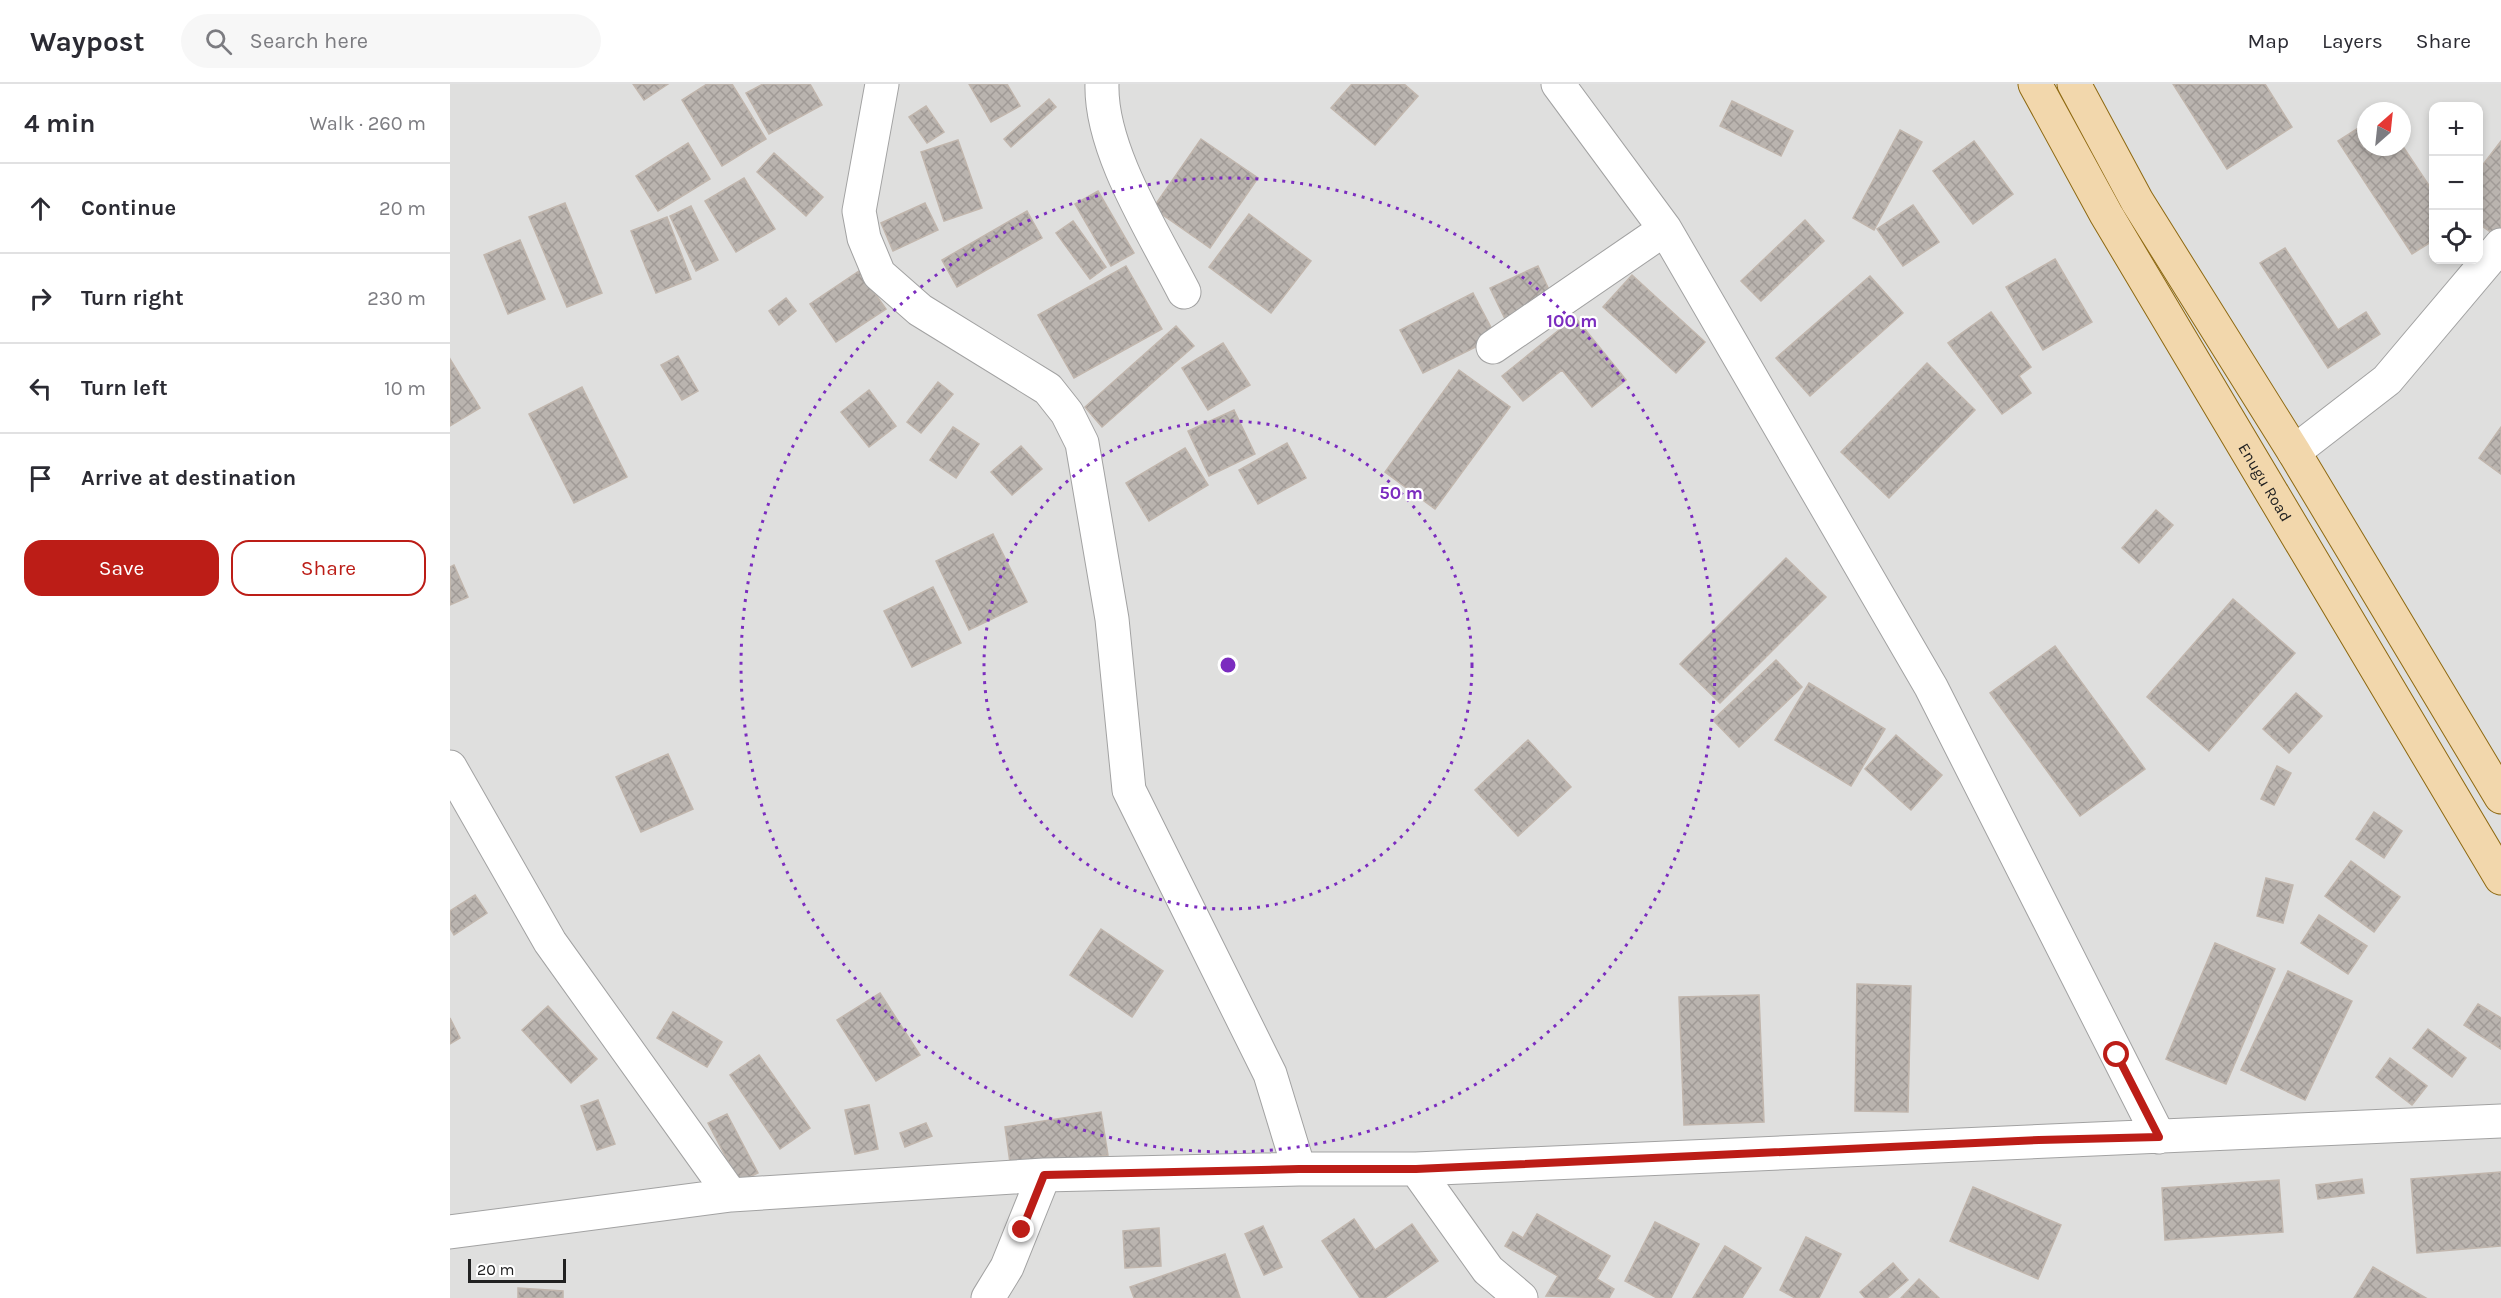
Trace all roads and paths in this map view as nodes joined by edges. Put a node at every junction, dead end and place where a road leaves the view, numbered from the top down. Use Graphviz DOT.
graph roads {
  1 [pos="882,84"];
  2 [pos="1102,84"];
  3 [pos="1558,84"];
  4 [pos="2035,84"];
  5 [pos="2074,84"];
  6 [pos="1665,229"];
  7 [pos="2501,245"];
  8 [pos="1184,292"];
  9 [pos="1493,347"];
  10 [pos="2294,452"];
  11 [pos="450,767"];
  12 [pos="2501,797"];
  13 [pos="2501,878"];
  14 [pos="2501,1121"];
  15 [pos="2159,1137"];
  16 [pos="1299,1169"];
  17 [pos="1416,1169"];
  18 [pos="1044,1175"];
  19 [pos="730,1195"];
  20 [pos="450,1232"];
  21 [pos="988,1298"];
  22 [pos="1521,1298"];
  1 -- 16 [label="street"];
  2 -- 8 [label="street"];
  3 -- 6 [label="street"];
  4 -- 13 [label="main road, Enugu Road"];
  5 -- 10 [label="main road"];
  6 -- 9 [label="street"];
  6 -- 15 [label="street"];
  7 -- 10 [label="street"];
  10 -- 12 [label="main road"];
  11 -- 19 [label="street"];
  14 -- 15 [label="street"];
  15 -- 17 [label="street"];
  16 -- 17 [label="street"];
  16 -- 18 [label="street"];
  17 -- 22 [label="street"];
  18 -- 19 [label="street"];
  18 -- 21 [label="street"];
  19 -- 20 [label="street"];
}
